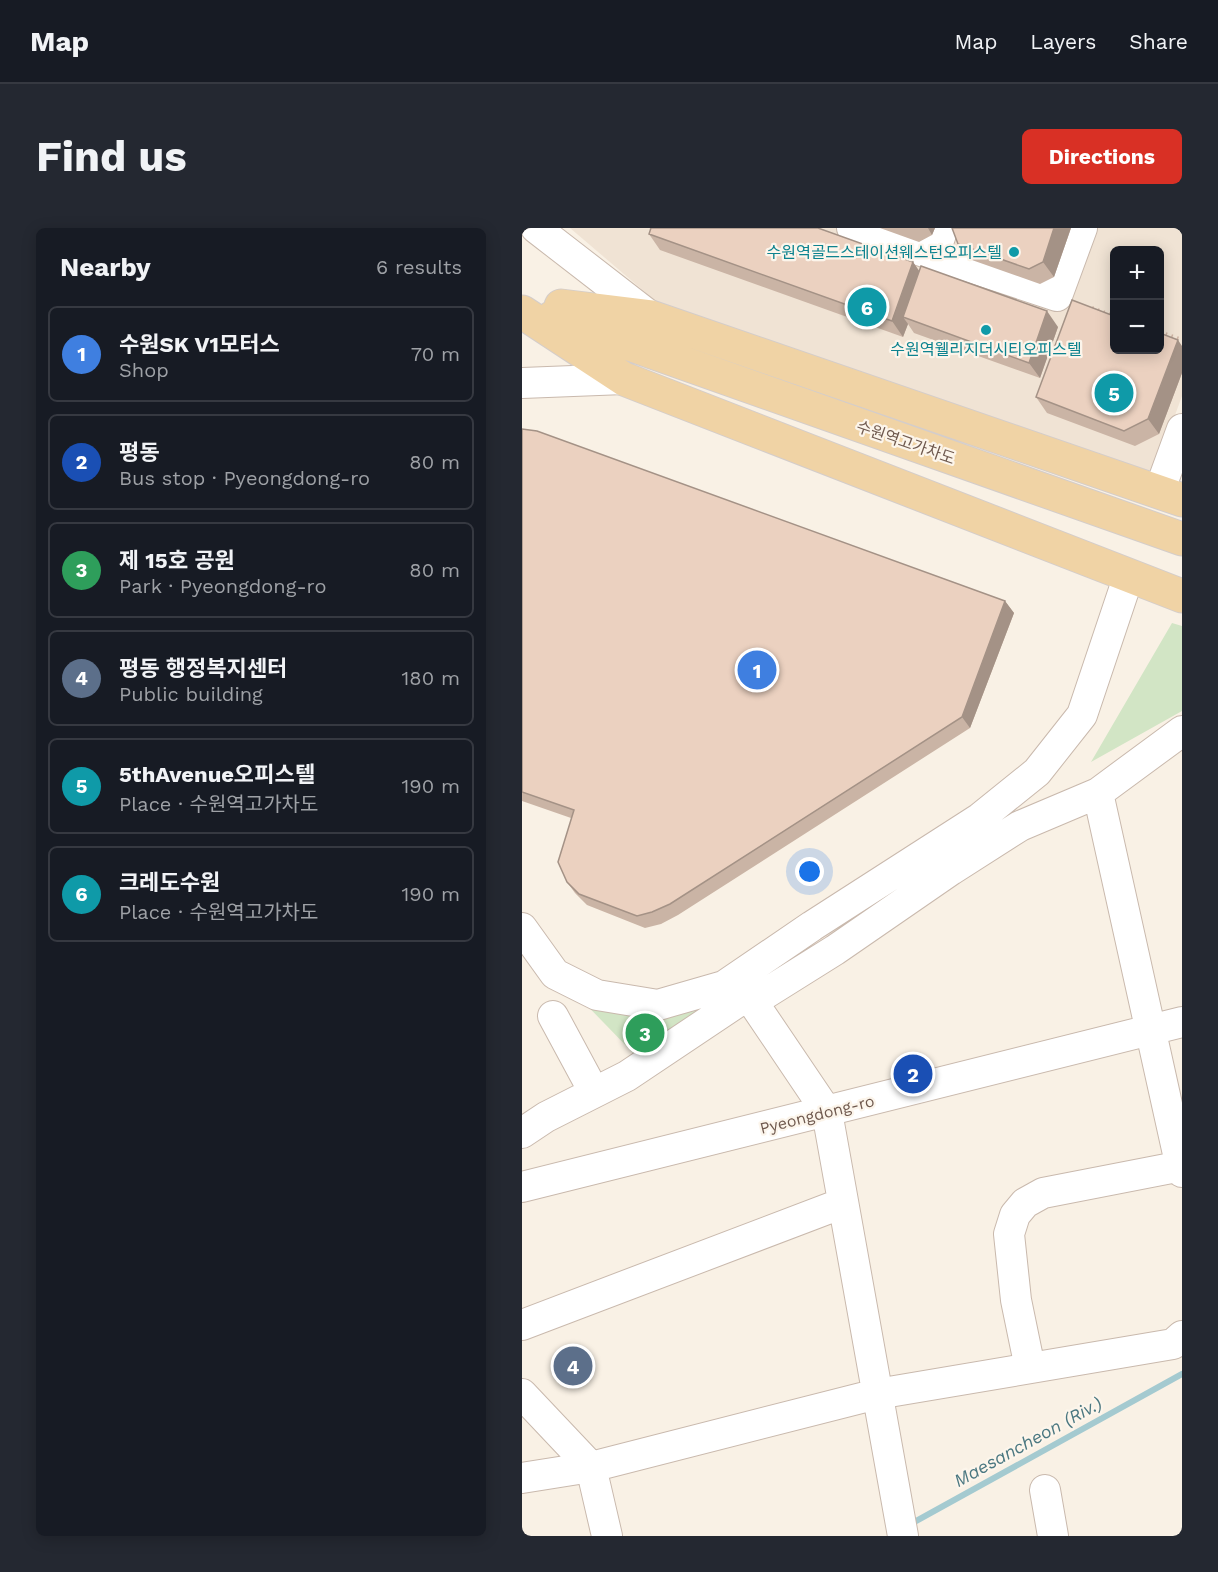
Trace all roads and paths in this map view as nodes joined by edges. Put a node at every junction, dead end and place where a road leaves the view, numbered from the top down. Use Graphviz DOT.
graph roads {
  1 [pos="536,228"];
  2 [pos="852,228"];
  3 [pos="1082,228"];
  4 [pos="939,242"];
  5 [pos="1057,296"];
  6 [pos="522,304"];
  7 [pos="522,312"];
  8 [pos="1110,315"];
  9 [pos="651,317"];
  10 [pos="1164,333"];
  11 [pos="1182,340"];
  12 [pos="624,379"];
  13 [pos="522,383"];
  14 [pos="1182,429"];
  15 [pos="1170,496"];
  16 [pos="1182,539"];
  17 [pos="1129,575"];
  18 [pos="1182,596"];
  19 [pos="1182,731"];
  20 [pos="1098,794"];
  21 [pos="522,928"];
  22 [pos="746,991"];
  23 [pos="553,1016"];
  24 [pos="1182,1022"];
  25 [pos="1151,1030"];
  26 [pos="594,1092"];
  27 [pos="827,1112"];
  28 [pos="522,1133"];
  29 [pos="1182,1168"];
  30 [pos="522,1187"];
  31 [pos="843,1203"];
  32 [pos="522,1325"];
  33 [pos="1182,1336"];
  34 [pos="1030,1368"];
  35 [pos="522,1394"];
  36 [pos="877,1394"];
  37 [pos="591,1467"];
  38 [pos="522,1478"];
  39 [pos="1046,1490"];
  40 [pos="901,1526"];
  41 [pos="607,1536"];
  42 [pos="1053,1536"];
  1 -- 9 [label="street"];
  2 -- 4 [label="street"];
  3 -- 5 [label="street"];
  4 -- 5 [label="street"];
  5 -- 8 [label="path"];
  6 -- 9 [label="main road"];
  6 -- 16 [label="main road, 수원역고가차도"];
  7 -- 12 [label="main road"];
  9 -- 15 [label="main road"];
  10 -- 11 [label="path"];
  12 -- 13 [label="street"];
  12 -- 17 [label="main road"];
  14 -- 15 [label="street"];
  17 -- 18 [label="main road"];
  17 -- 22 [label="street"];
  19 -- 20 [label="street"];
  20 -- 22 [label="street"];
  20 -- 25 [label="street"];
  21 -- 22 [label="street"];
  22 -- 26 [label="street"];
  22 -- 27 [label="street"];
  23 -- 26 [label="street"];
  24 -- 25 [label="street, Pyeongdong-ro"];
  25 -- 27 [label="street, Pyeongdong-ro"];
  25 -- 29 [label="street"];
  26 -- 28 [label="street"];
  27 -- 30 [label="street, Pyeongdong-ro"];
  27 -- 31 [label="street"];
  29 -- 34 [label="street"];
  31 -- 32 [label="street"];
  31 -- 36 [label="street"];
  33 -- 34 [label="street"];
  34 -- 36 [label="street"];
  35 -- 37 [label="street"];
  36 -- 37 [label="street"];
  36 -- 40 [label="street"];
  37 -- 38 [label="street"];
  37 -- 41 [label="street"];
  39 -- 42 [label="street"];
}
